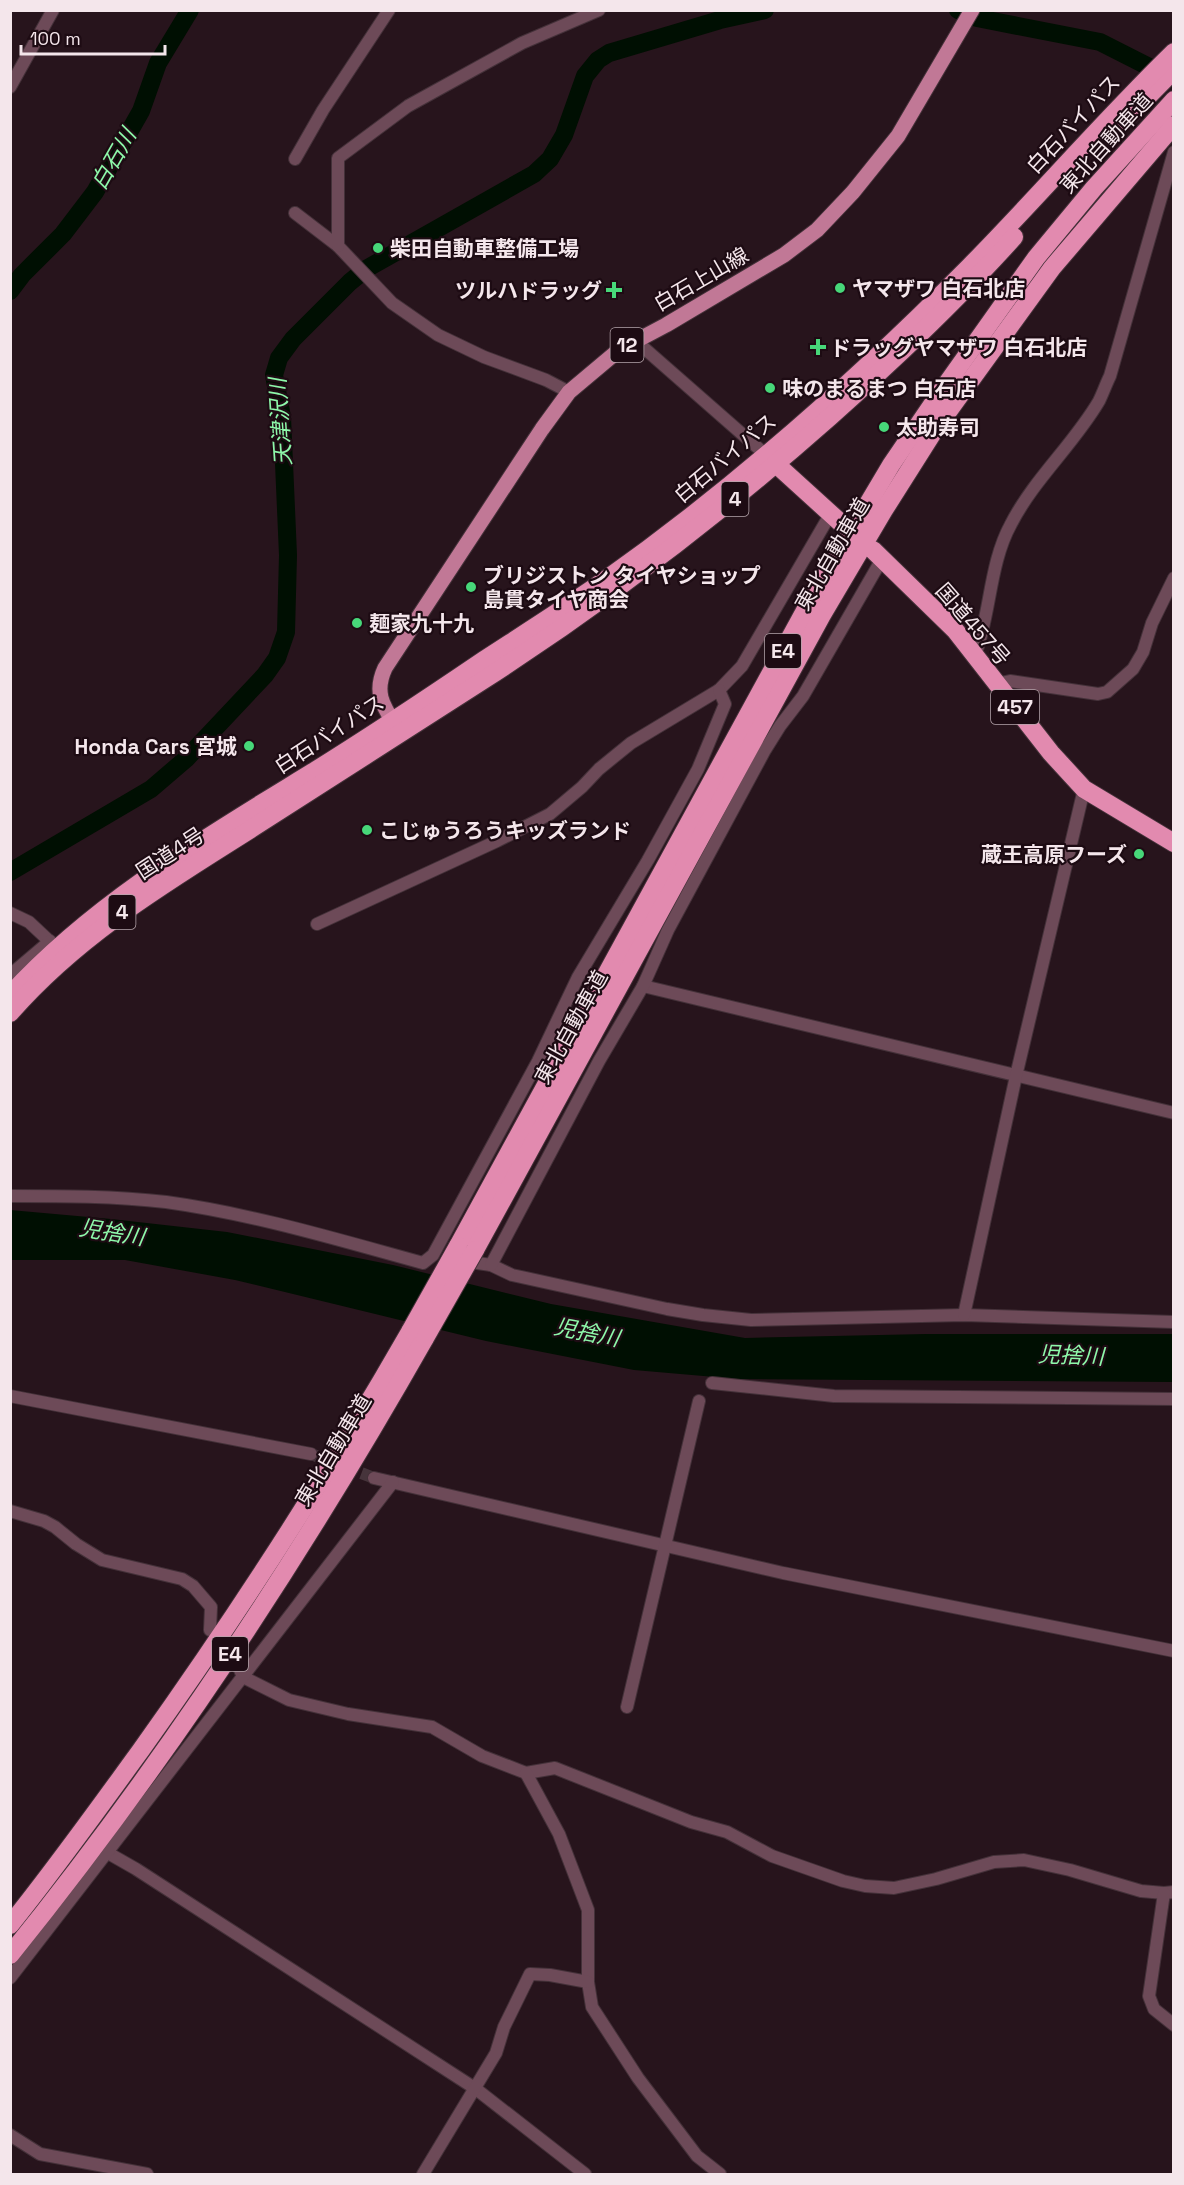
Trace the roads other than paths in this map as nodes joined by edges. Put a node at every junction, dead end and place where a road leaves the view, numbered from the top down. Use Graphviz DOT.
graph roads {
  1 [pos="53,10"];
  2 [pos="389,10"];
  3 [pos="599,10"];
  4 [pos="968,17"];
  5 [pos="1170,61"];
  6 [pos="10,87"];
  7 [pos="1173,100"];
  8 [pos="1173,125"];
  9 [pos="1173,152"];
  10 [pos="295,159"];
  11 [pos="295,213"];
  12 [pos="338,246"];
  13 [pos="636,341"];
  14 [pos="569,392"];
  15 [pos="771,460"];
  16 [pos="836,518"];
  17 [pos="877,554"];
  18 [pos="1173,578"];
  19 [pos="975,655"];
  20 [pos="996,684"];
  21 [pos="719,690"];
  22 [pos="396,727"];
  23 [pos="1084,789"];
  24 [pos="244,824"];
  25 [pos="1173,843"];
  26 [pos="10,913"];
  27 [pos="317,924"];
  28 [pos="58,949"];
  29 [pos="10,975"];
  30 [pos="643,986"];
  31 [pos="10,995"];
  32 [pos="10,1013"];
  33 [pos="1016,1076"];
  34 [pos="1173,1113"];
  35 [pos="10,1196"];
  36 [pos="466,1248"];
  37 [pos="433,1255"];
  38 [pos="491,1265"];
  39 [pos="964,1315"];
  40 [pos="1173,1322"];
  41 [pos="418,1334"];
  42 [pos="712,1383"];
  43 [pos="10,1396"];
  44 [pos="1173,1398"];
  45 [pos="699,1401"];
  46 [pos="311,1454"];
  47 [pos="374,1478"];
  48 [pos="393,1482"];
  49 [pos="10,1511"];
  50 [pos="666,1547"];
  51 [pos="210,1630"];
  52 [pos="1173,1651"];
  53 [pos="238,1665"];
  54 [pos="243,1677"];
  55 [pos="627,1707"];
  56 [pos="526,1773"];
  57 [pos="108,1853"];
  58 [pos="1169,1893"];
  59 [pos="10,1925"];
  60 [pos="10,1955"];
  61 [pos="10,1978"];
  62 [pos="588,1982"];
  63 [pos="1173,2025"];
  64 [pos="476,2089"];
  65 [pos="10,2135"];
  66 [pos="147,2175"];
  67 [pos="423,2175"];
  68 [pos="585,2175"];
  69 [pos="720,2175"];
  1 -- 6 [label="street"];
  2 -- 10 [label="street"];
  3 -- 12 [label="street"];
  4 -- 13 [label="main road, 白石上山線 / 12"];
  5 -- 15 [label="highway, 白石バイパス / 4"];
  7 -- 36 [label="highway, 東北自動車道 / E4"];
  8 -- 36 [label="highway, 東北自動車道 / E4"];
  9 -- 19 [label="street"];
  11 -- 12 [label="street"];
  12 -- 14 [label="street"];
  13 -- 14 [label="main road, 白石上山線 / 12"];
  13 -- 15 [label="street"];
  14 -- 22 [label="main road, 白石上山線 / 12"];
  15 -- 16 [label="highway"];
  15 -- 22 [label="highway, 白石バイパス / 4"];
  16 -- 21 [label="street"];
  17 -- 19 [label="highway, 国道457号 / 457"];
  17 -- 30 [label="street"];
  18 -- 20 [label="street"];
  19 -- 20 [label="highway, 国道457号 / 457"];
  20 -- 23 [label="highway, 国道457号 / 457"];
  21 -- 27 [label="street"];
  21 -- 37 [label="street"];
  22 -- 24 [label="highway, 白石バイパス / 4"];
  23 -- 25 [label="highway, 国道457号 / 457"];
  23 -- 33 [label="street"];
  24 -- 28 [label="highway, 国道4号 / 4"];
  26 -- 28 [label="street"];
  28 -- 29 [label="street"];
  28 -- 31 [label="highway, 国道4号 / 4"];
  28 -- 32 [label="highway, 国道4号 / 4"];
  30 -- 33 [label="street"];
  30 -- 38 [label="street"];
  33 -- 34 [label="street"];
  33 -- 39 [label="street"];
  35 -- 37 [label="street"];
  36 -- 41 [label="highway, 東北自動車道 / E4, bridge"];
  37 -- 38 [label="street"];
  38 -- 39 [label="street"];
  39 -- 40 [label="street"];
  41 -- 59 [label="highway, 東北自動車道 / E4"];
  41 -- 60 [label="highway, 東北自動車道 / E4"];
  42 -- 44 [label="street"];
  43 -- 46 [label="street"];
  45 -- 50 [label="street"];
  47 -- 48 [label="street"];
  48 -- 50 [label="street"];
  48 -- 54 [label="street"];
  49 -- 51 [label="street"];
  50 -- 52 [label="street"];
  50 -- 55 [label="street"];
  53 -- 54 [label="street"];
  54 -- 56 [label="street"];
  54 -- 57 [label="street"];
  56 -- 58 [label="street"];
  56 -- 62 [label="street"];
  57 -- 61 [label="street"];
  57 -- 64 [label="street"];
  58 -- 63 [label="street"];
  62 -- 64 [label="street"];
  62 -- 69 [label="street"];
  64 -- 67 [label="street"];
  64 -- 68 [label="street"];
  65 -- 66 [label="street"];
}
